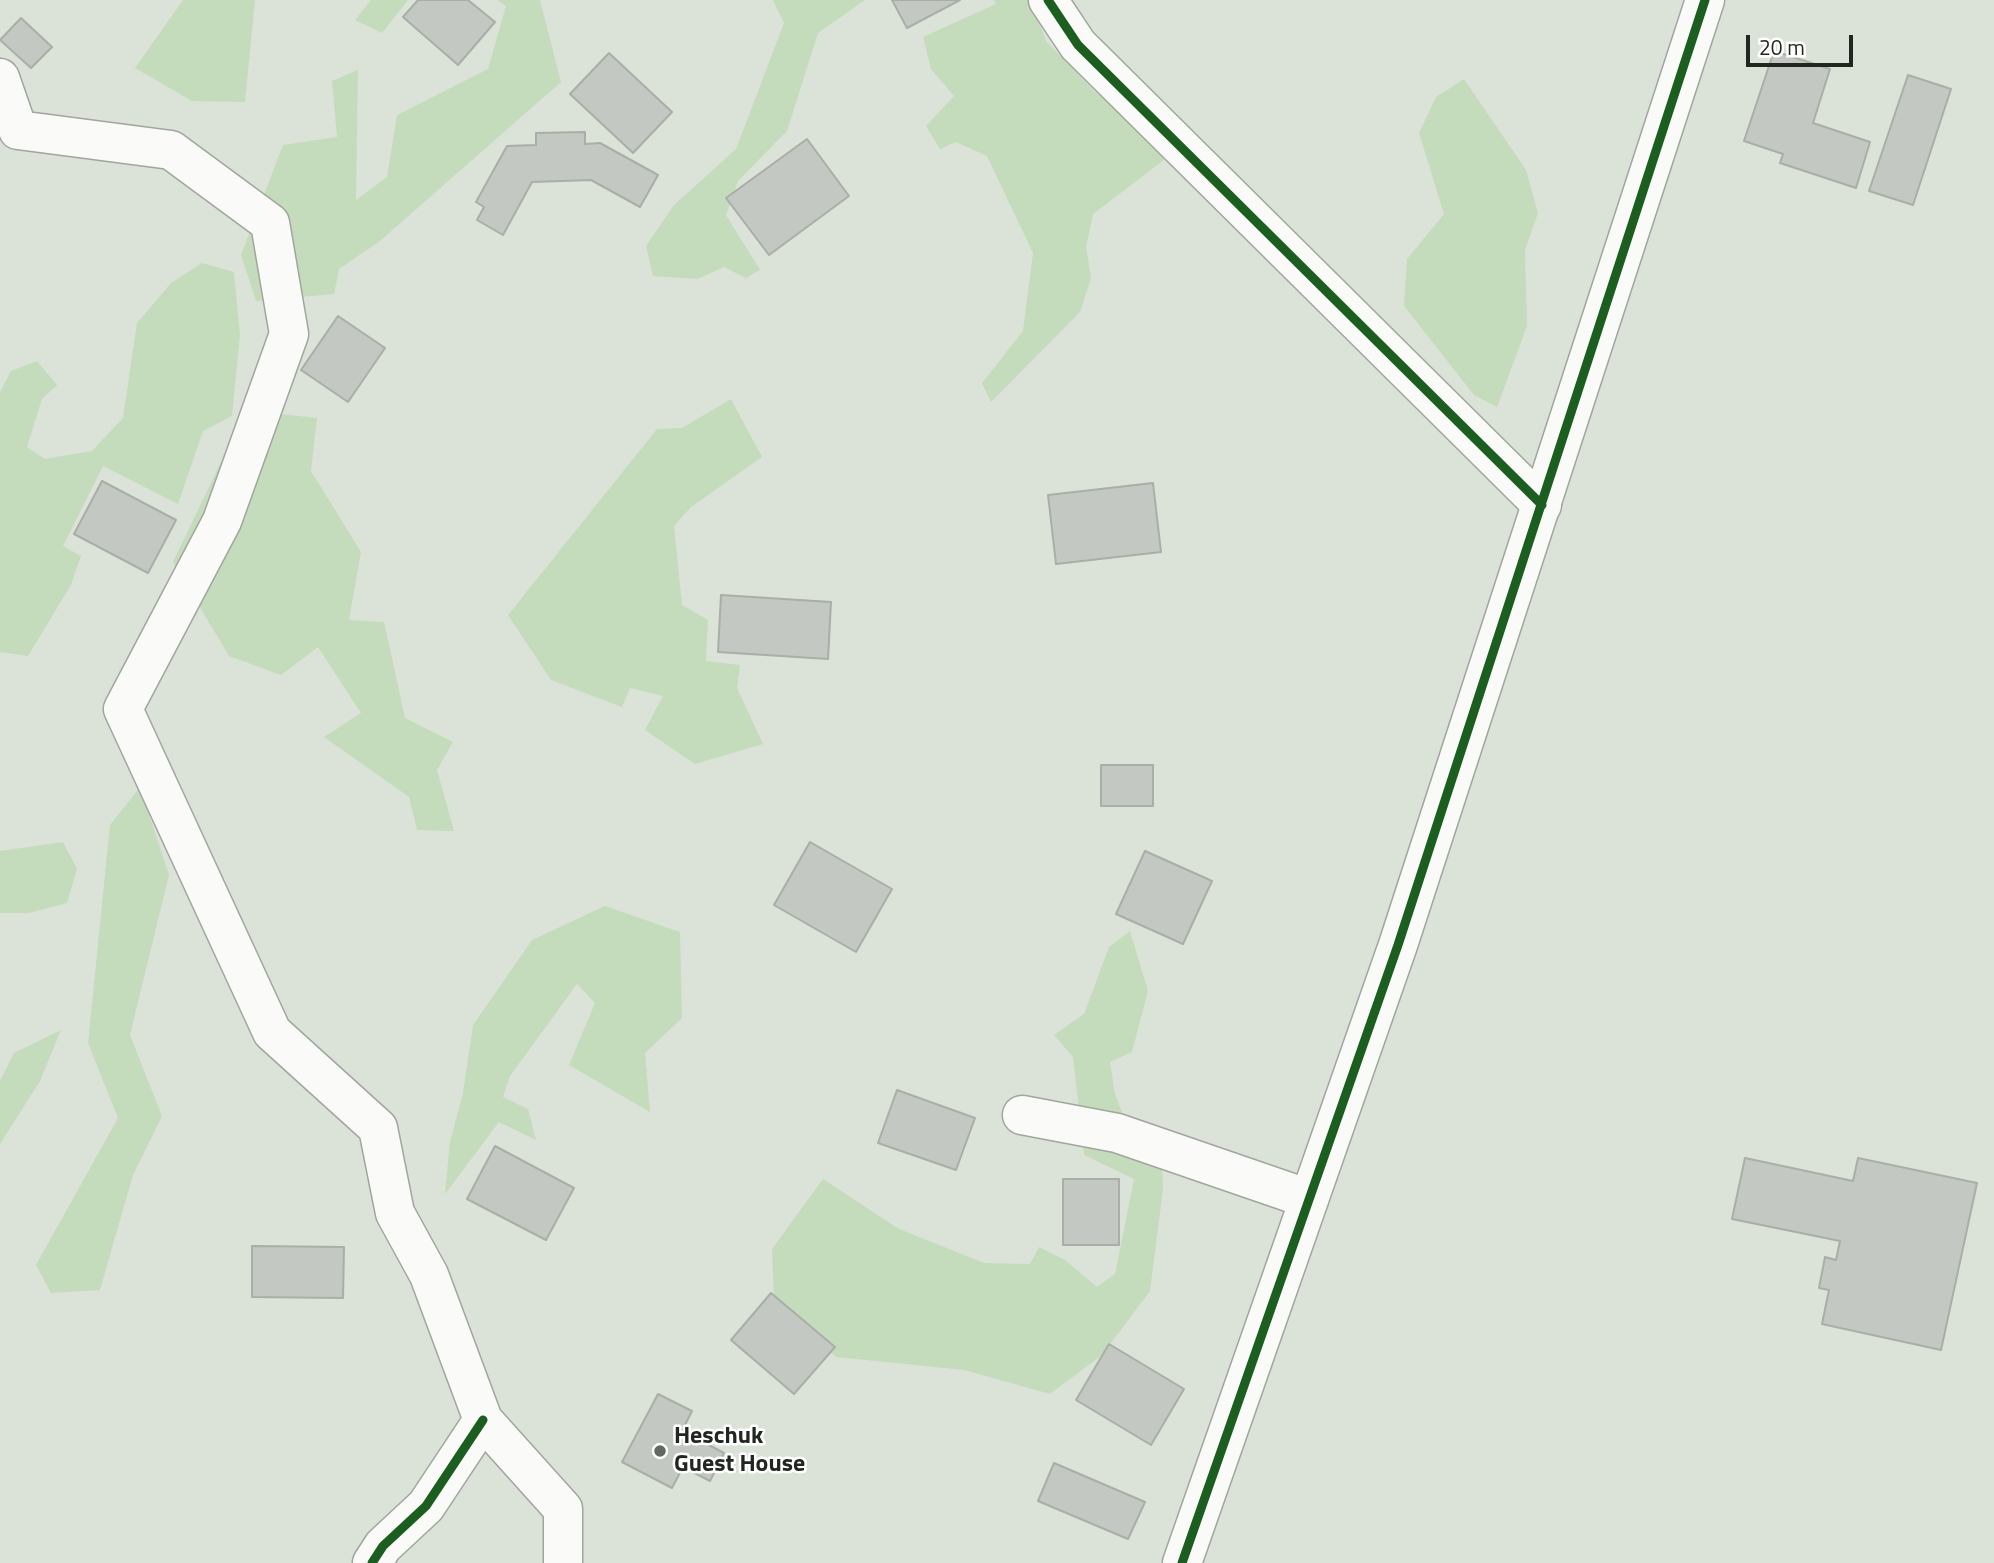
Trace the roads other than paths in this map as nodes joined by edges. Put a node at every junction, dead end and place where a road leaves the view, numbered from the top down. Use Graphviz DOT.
graph roads {
  1 [pos="1048,0"];
  2 [pos="1706,0"];
  3 [pos="0,78"];
  4 [pos="1542,505"];
  5 [pos="1022,1115"];
  6 [pos="1310,1199"];
  7 [pos="483,1419"];
  8 [pos="372,1563"];
  9 [pos="563,1563"];
  10 [pos="1182,1563"];
  1 -- 4 [label="street"];
  2 -- 4 [label="street"];
  3 -- 7 [label="street"];
  4 -- 6 [label="street"];
  5 -- 6 [label="street"];
  6 -- 10 [label="street"];
  7 -- 8 [label="street"];
  7 -- 9 [label="street"];
}
